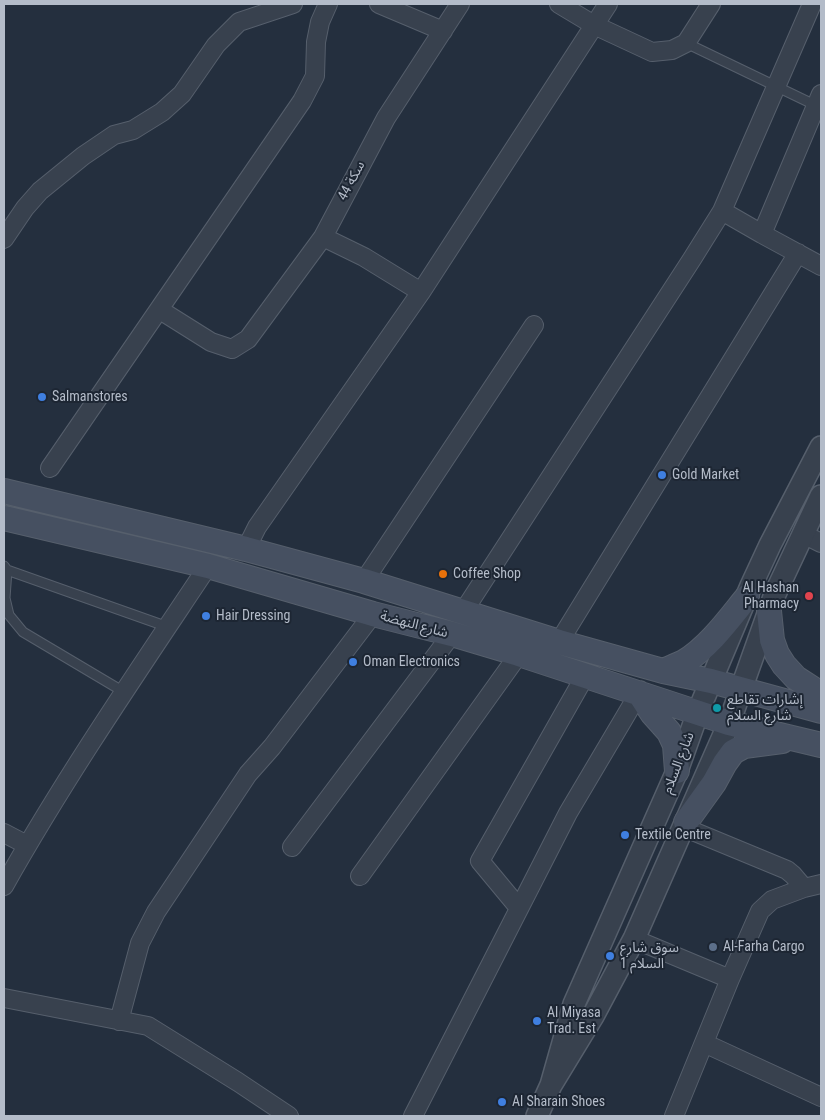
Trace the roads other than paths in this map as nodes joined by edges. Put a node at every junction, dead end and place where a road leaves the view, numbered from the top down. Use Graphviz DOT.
graph roads {
  1 [pos="293,4"];
  2 [pos="328,4"];
  3 [pos="379,4"];
  4 [pos="460,4"];
  5 [pos="559,4"];
  6 [pos="608,4"];
  7 [pos="711,4"];
  8 [pos="812,4"];
  9 [pos="594,25"];
  10 [pos="443,31"];
  11 [pos="686,43"];
  12 [pos="776,86"];
  13 [pos="820,103"];
  14 [pos="722,211"];
  15 [pos="762,234"];
  16 [pos="323,236"];
  17 [pos="4,239"];
  18 [pos="798,253"];
  19 [pos="821,266"];
  20 [pos="421,292"];
  21 [pos="160,310"];
  22 [pos="534,325"];
  23 [pos="821,447"];
  24 [pos="50,468"];
  25 [pos="4,492"];
  26 [pos="821,496"];
  27 [pos="4,518"];
  28 [pos="812,538"];
  29 [pos="246,550"];
  30 [pos="208,566"];
  31 [pos="5,568"];
  32 [pos="364,582"];
  33 [pos="747,598"];
  34 [pos="768,611"];
  35 [pos="463,612"];
  36 [pos="373,614"];
  37 [pos="168,627"];
  38 [pos="452,634"];
  39 [pos="559,642"];
  40 [pos="519,654"];
  41 [pos="663,672"];
  42 [pos="585,676"];
  43 [pos="711,681"];
  44 [pos="740,690"];
  45 [pos="124,692"];
  46 [pos="639,693"];
  47 [pos="821,694"];
  48 [pos="821,711"];
  49 [pos="698,712"];
  50 [pos="729,723"];
  51 [pos="796,739"];
  52 [pos="821,745"];
  53 [pos="677,771"];
  54 [pos="684,824"];
  55 [pos="4,833"];
  56 [pos="27,845"];
  57 [pos="292,847"];
  58 [pos="360,876"];
  59 [pos="4,886"];
  60 [pos="813,886"];
  61 [pos="519,908"];
  62 [pos="634,939"];
  63 [pos="730,979"];
  64 [pos="4,998"];
  65 [pos="120,1021"];
  66 [pos="704,1043"];
  67 [pos="551,1085"];
  68 [pos="821,1097"];
  69 [pos="289,1116"];
  70 [pos="413,1116"];
  71 [pos="537,1116"];
  72 [pos="674,1116"];
  1 -- 17 [label="street"];
  2 -- 21 [label="street"];
  3 -- 10 [label="street"];
  4 -- 10 [label="street, سكة 44"];
  5 -- 9 [label="street"];
  6 -- 9 [label="street"];
  7 -- 11 [label="street"];
  8 -- 12 [label="street"];
  9 -- 11 [label="street"];
  9 -- 20 [label="street"];
  10 -- 16 [label="street, سكة 44"];
  11 -- 12 [label="lane"];
  12 -- 13 [label="lane"];
  12 -- 14 [label="street"];
  13 -- 15 [label="street"];
  14 -- 15 [label="street"];
  14 -- 35 [label="street"];
  15 -- 18 [label="street"];
  16 -- 20 [label="street"];
  16 -- 21 [label="street, سكة 44"];
  18 -- 19 [label="street"];
  18 -- 39 [label="street"];
  20 -- 29 [label="street"];
  21 -- 24 [label="street"];
  22 -- 32 [label="street"];
  23 -- 33 [label="street, شارع السلام"];
  25 -- 29 [label="main road, شارع النهضة"];
  26 -- 28 [label="street, شارع السلام"];
  27 -- 30 [label="main road, شارع النهضة"];
  28 -- 34 [label="street, شارع السلام"];
  29 -- 32 [label="main road, شارع النهضة"];
  30 -- 36 [label="main road, شارع النهضة"];
  30 -- 37 [label="street"];
  31 -- 37 [label="lane"];
  31 -- 45 [label="lane"];
  32 -- 35 [label="main road, شارع النهضة"];
  33 -- 41 [label="main road"];
  33 -- 43 [label="street, شارع السلام"];
  34 -- 44 [label="street, شارع السلام"];
  34 -- 47 [label="main road"];
  35 -- 39 [label="main road, شارع النهضة"];
  36 -- 38 [label="main road, شارع النهضة"];
  36 -- 65 [label="street"];
  37 -- 45 [label="street"];
  38 -- 40 [label="main road, شارع النهضة"];
  38 -- 57 [label="street"];
  39 -- 41 [label="main road, شارع النهضة"];
  40 -- 42 [label="main road, شارع النهضة"];
  40 -- 58 [label="street"];
  41 -- 43 [label="main road, شارع النهضة"];
  42 -- 46 [label="main road, شارع النهضة"];
  42 -- 61 [label="street"];
  43 -- 44 [label="main road, شارع النهضة"];
  43 -- 49 [label="street, شارع السلام"];
  44 -- 48 [label="main road, شارع النهضة"];
  44 -- 50 [label="street, شارع السلام"];
  45 -- 56 [label="street"];
  46 -- 49 [label="main road, شارع النهضة"];
  46 -- 53 [label="main road"];
  46 -- 61 [label="street"];
  49 -- 50 [label="main road, شارع النهضة"];
  49 -- 53 [label="street, شارع السلام"];
  50 -- 51 [label="main road, شارع النهضة"];
  50 -- 54 [label="street, شارع السلام"];
  51 -- 52 [label="main road, شارع النهضة"];
  51 -- 54 [label="main road"];
  53 -- 67 [label="street, شارع السلام"];
  54 -- 60 [label="street"];
  54 -- 62 [label="street, شارع السلام"];
  55 -- 56 [label="street"];
  56 -- 59 [label="street"];
  60 -- 63 [label="street"];
  61 -- 70 [label="street"];
  62 -- 63 [label="street"];
  62 -- 67 [label="street, شارع السلام"];
  63 -- 66 [label="street"];
  64 -- 65 [label="street"];
  65 -- 69 [label="street"];
  66 -- 68 [label="street"];
  66 -- 72 [label="street"];
  67 -- 71 [label="street, شارع السلام"];
}
